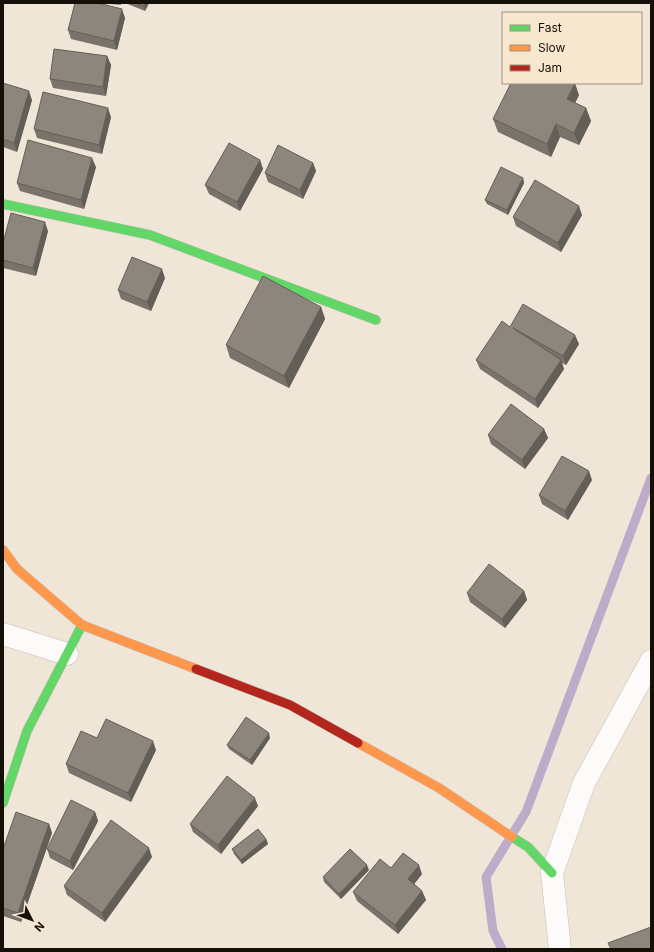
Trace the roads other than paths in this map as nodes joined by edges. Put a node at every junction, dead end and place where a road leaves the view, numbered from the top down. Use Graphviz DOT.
graph roads {
  1 [pos="3,204"];
  2 [pos="376,320"];
  3 [pos="3,550"];
  4 [pos="82,625"];
  5 [pos="3,634"];
  6 [pos="67,654"];
  7 [pos="651,661"];
  8 [pos="3,803"];
  9 [pos="552,872"];
  10 [pos="560,949"];
  1 -- 2 [label="street"];
  3 -- 4 [label="street"];
  4 -- 6 [label="street"];
  4 -- 9 [label="street"];
  5 -- 6 [label="street"];
  6 -- 8 [label="street"];
  7 -- 9 [label="street"];
  9 -- 10 [label="street"];
}
